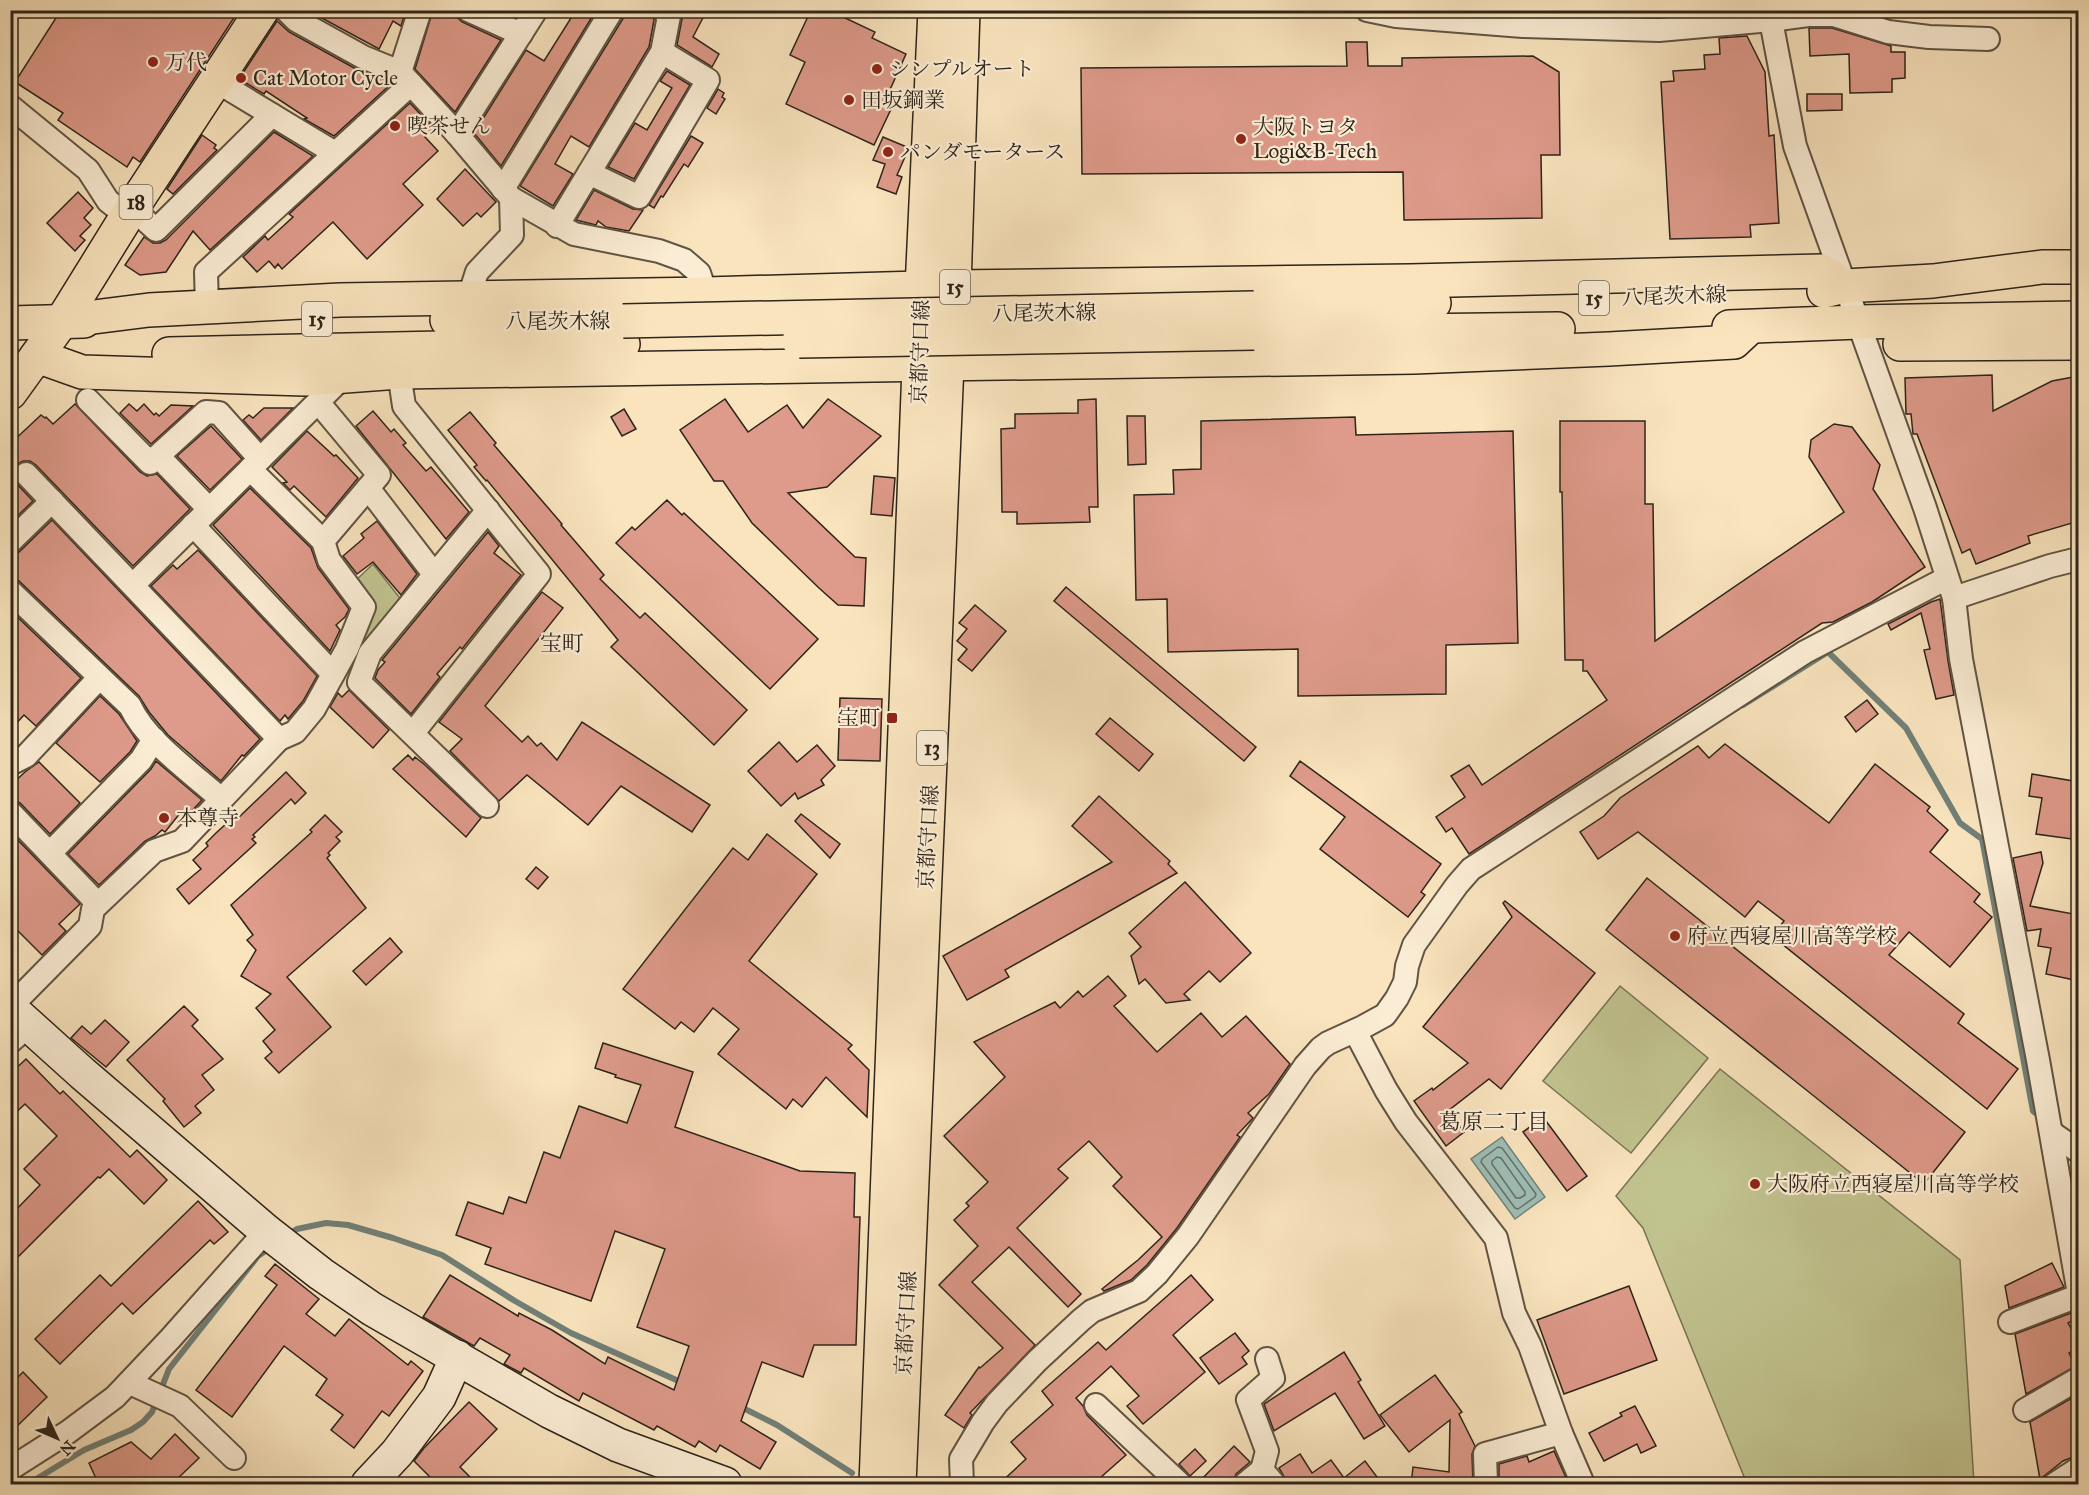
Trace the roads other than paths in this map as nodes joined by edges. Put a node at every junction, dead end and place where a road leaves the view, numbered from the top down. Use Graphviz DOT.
graph roads {
  1 [pos="262,10"];
  2 [pos="286,10"];
  3 [pos="420,10"];
  4 [pos="536,10"];
  5 [pos="612,10"];
  6 [pos="935,10"];
  7 [pos="963,10"];
  8 [pos="1367,10"];
  9 [pos="477,12"];
  10 [pos="668,12"];
  11 [pos="1770,15"];
  12 [pos="1518,18"];
  13 [pos="521,34"];
  14 [pos="1988,39"];
  15 [pos="662,52"];
  16 [pos="406,78"];
  17 [pos="216,81"];
  18 [pos="10,106"];
  19 [pos="272,115"];
  20 [pos="457,134"];
  21 [pos="335,153"];
  22 [pos="590,172"];
  23 [pos="507,193"];
  24 [pos="129,212"];
  25 [pos="557,226"];
  26 [pos="2079,267"];
  27 [pos="1933,281"];
  28 [pos="1845,286"];
  29 [pos="954,287"];
  30 [pos="2079,287"];
  31 [pos="922,289"];
  32 [pos="706,294"];
  33 [pos="469,297"];
  34 [pos="207,307"];
  35 [pos="2079,318"];
  36 [pos="62,321"];
  37 [pos="1254,321"];
  38 [pos="1859,322"];
  39 [pos="10,323"];
  40 [pos="1750,327"];
  41 [pos="623,332"];
  42 [pos="2079,343"];
  43 [pos="24,356"];
  44 [pos="934,364"];
  45 [pos="399,372"];
  46 [pos="345,375"];
  47 [pos="10,393"];
  48 [pos="88,400"];
  49 [pos="318,402"];
  50 [pos="159,456"];
  51 [pos="255,464"];
  52 [pos="26,474"];
  53 [pos="368,488"];
  54 [pos="52,501"];
  55 [pos="488,510"];
  56 [pos="201,517"];
  57 [pos="323,541"];
  58 [pos="10,542"];
  59 [pos="2079,559"];
  60 [pos="434,574"];
  61 [pos="133,585"];
  62 [pos="1950,588"];
  63 [pos="10,591"];
  64 [pos="336,668"];
  65 [pos="99,678"];
  66 [pos="358,682"];
  67 [pos="413,733"];
  68 [pos="154,739"];
  69 [pos="279,739"];
  70 [pos="10,764"];
  71 [pos="221,799"];
  72 [pos="487,806"];
  73 [pos="10,812"];
  74 [pos="50,853"];
  75 [pos="98,904"];
  76 [pos="15,1021"];
  77 [pos="1358,1036"];
  78 [pos="2052,1132"];
  79 [pos="2079,1151"];
  80 [pos="275,1238"];
  81 [pos="2079,1288"];
  82 [pos="2079,1296"];
  83 [pos="2010,1322"];
  84 [pos="457,1357"];
  85 [pos="1267,1359"];
  86 [pos="2079,1379"];
  87 [pos="130,1383"];
  88 [pos="1096,1406"];
  89 [pos="2025,1410"];
  90 [pos="1561,1433"];
  91 [pos="234,1458"];
  92 [pos="10,1469"];
  93 [pos="2079,1469"];
  94 [pos="1261,1480"];
  95 [pos="368,1485"];
  96 [pos="724,1485"];
  97 [pos="876,1485"];
  98 [pos="899,1485"];
  99 [pos="962,1485"];
  100 [pos="1180,1485"];
  101 [pos="1486,1485"];
  102 [pos="1583,1485"];
  103 [pos="2055,1485"];
  1 -- 17 [label="main road, 18"];
  2 -- 16 [label="street"];
  3 -- 16 [label="street"];
  4 -- 13 [label="street"];
  5 -- 23 [label="street"];
  6 -- 31 [label="main road, 京都守口線 / 13"];
  7 -- 29 [label="main road, 京都守口線 / 13"];
  8 -- 12 [label="street"];
  9 -- 13 [label="street"];
  10 -- 15 [label="street"];
  11 -- 12 [label="street"];
  11 -- 14 [label="street"];
  11 -- 28 [label="street"];
  13 -- 20 [label="street"];
  15 -- 22 [label="street"];
  15 -- 22 [label="street"];
  16 -- 20 [label="street"];
  16 -- 21 [label="street"];
  17 -- 19 [label="street"];
  17 -- 24 [label="main road, 18"];
  18 -- 24 [label="street"];
  19 -- 21 [label="street"];
  19 -- 24 [label="street"];
  20 -- 23 [label="street"];
  21 -- 34 [label="street"];
  22 -- 25 [label="street"];
  23 -- 25 [label="street"];
  23 -- 33 [label="street"];
  24 -- 36 [label="main road, 18"];
  25 -- 32 [label="street"];
  26 -- 27 [label="main road, 15"];
  27 -- 28 [label="main road, 八尾茨木線 / 15"];
  27 -- 30 [label="main road, 15"];
  28 -- 29 [label="main road, 15"];
  28 -- 37 [label="main road, 八尾茨木線 / 15"];
  28 -- 38 [label="street"];
  29 -- 31 [label="main road, 15"];
  29 -- 44 [label="main road, 京都守口線 / 13"];
  31 -- 32 [label="main road, 15"];
  31 -- 44 [label="main road, 京都守口線 / 13"];
  32 -- 33 [label="main road, 15"];
  33 -- 34 [label="main road, 15"];
  34 -- 36 [label="main road, 15"];
  35 -- 38 [label="main road, 15"];
  36 -- 39 [label="main road, 八尾茨木線 / 15"];
  36 -- 41 [label="main road, 八尾茨木線 / 15"];
  36 -- 43 [label="main road, 18"];
  37 -- 40 [label="main road, 八尾茨木線 / 15"];
  37 -- 41 [label="main road, 八尾茨木線 / 15, bridge"];
  38 -- 40 [label="main road, 八尾茨木線 / 15"];
  38 -- 42 [label="main road"];
  38 -- 62 [label="street"];
  40 -- 44 [label="main road"];
  41 -- 43 [label="main road, 八尾茨木線 / 15"];
  43 -- 46 [label="main road"];
  43 -- 47 [label="main road, 18"];
  44 -- 45 [label="main road"];
  44 -- 97 [label="main road, 京都守口線 / 13"];
  44 -- 98 [label="main road, 京都守口線 / 13"];
  45 -- 46 [label="main road"];
  45 -- 55 [label="street"];
  46 -- 49 [label="street"];
  48 -- 50 [label="street"];
  49 -- 51 [label="street"];
  49 -- 53 [label="street"];
  50 -- 51 [label="street"];
  50 -- 56 [label="street"];
  51 -- 56 [label="street"];
  51 -- 57 [label="street"];
  52 -- 54 [label="street"];
  53 -- 57 [label="street"];
  53 -- 60 [label="street"];
  54 -- 58 [label="street"];
  54 -- 61 [label="street"];
  55 -- 60 [label="street"];
  55 -- 67 [label="street"];
  56 -- 61 [label="street"];
  56 -- 64 [label="street"];
  57 -- 64 [label="street"];
  59 -- 62 [label="street"];
  60 -- 66 [label="street"];
  61 -- 69 [label="street"];
  62 -- 77 [label="street"];
  62 -- 78 [label="street"];
  63 -- 65 [label="street"];
  64 -- 66 [label="street"];
  64 -- 69 [label="street"];
  65 -- 68 [label="street"];
  65 -- 70 [label="street"];
  66 -- 67 [label="street"];
  67 -- 72 [label="street"];
  68 -- 71 [label="street"];
  68 -- 74 [label="street"];
  69 -- 71 [label="street"];
  71 -- 75 [label="street"];
  73 -- 74 [label="street"];
  74 -- 75 [label="street"];
  75 -- 76 [label="street"];
  76 -- 80 [label="street"];
  77 -- 90 [label="street"];
  77 -- 99 [label="street"];
  78 -- 79 [label="street"];
  78 -- 81 [label="street"];
  80 -- 84 [label="street"];
  80 -- 87 [label="street"];
  82 -- 83 [label="street"];
  84 -- 95 [label="street"];
  84 -- 96 [label="street"];
  85 -- 94 [label="street"];
  86 -- 89 [label="street"];
  87 -- 91 [label="street"];
  87 -- 92 [label="street"];
  88 -- 100 [label="street"];
  90 -- 101 [label="street"];
  90 -- 102 [label="street"];
  93 -- 103 [label="street"];
}
